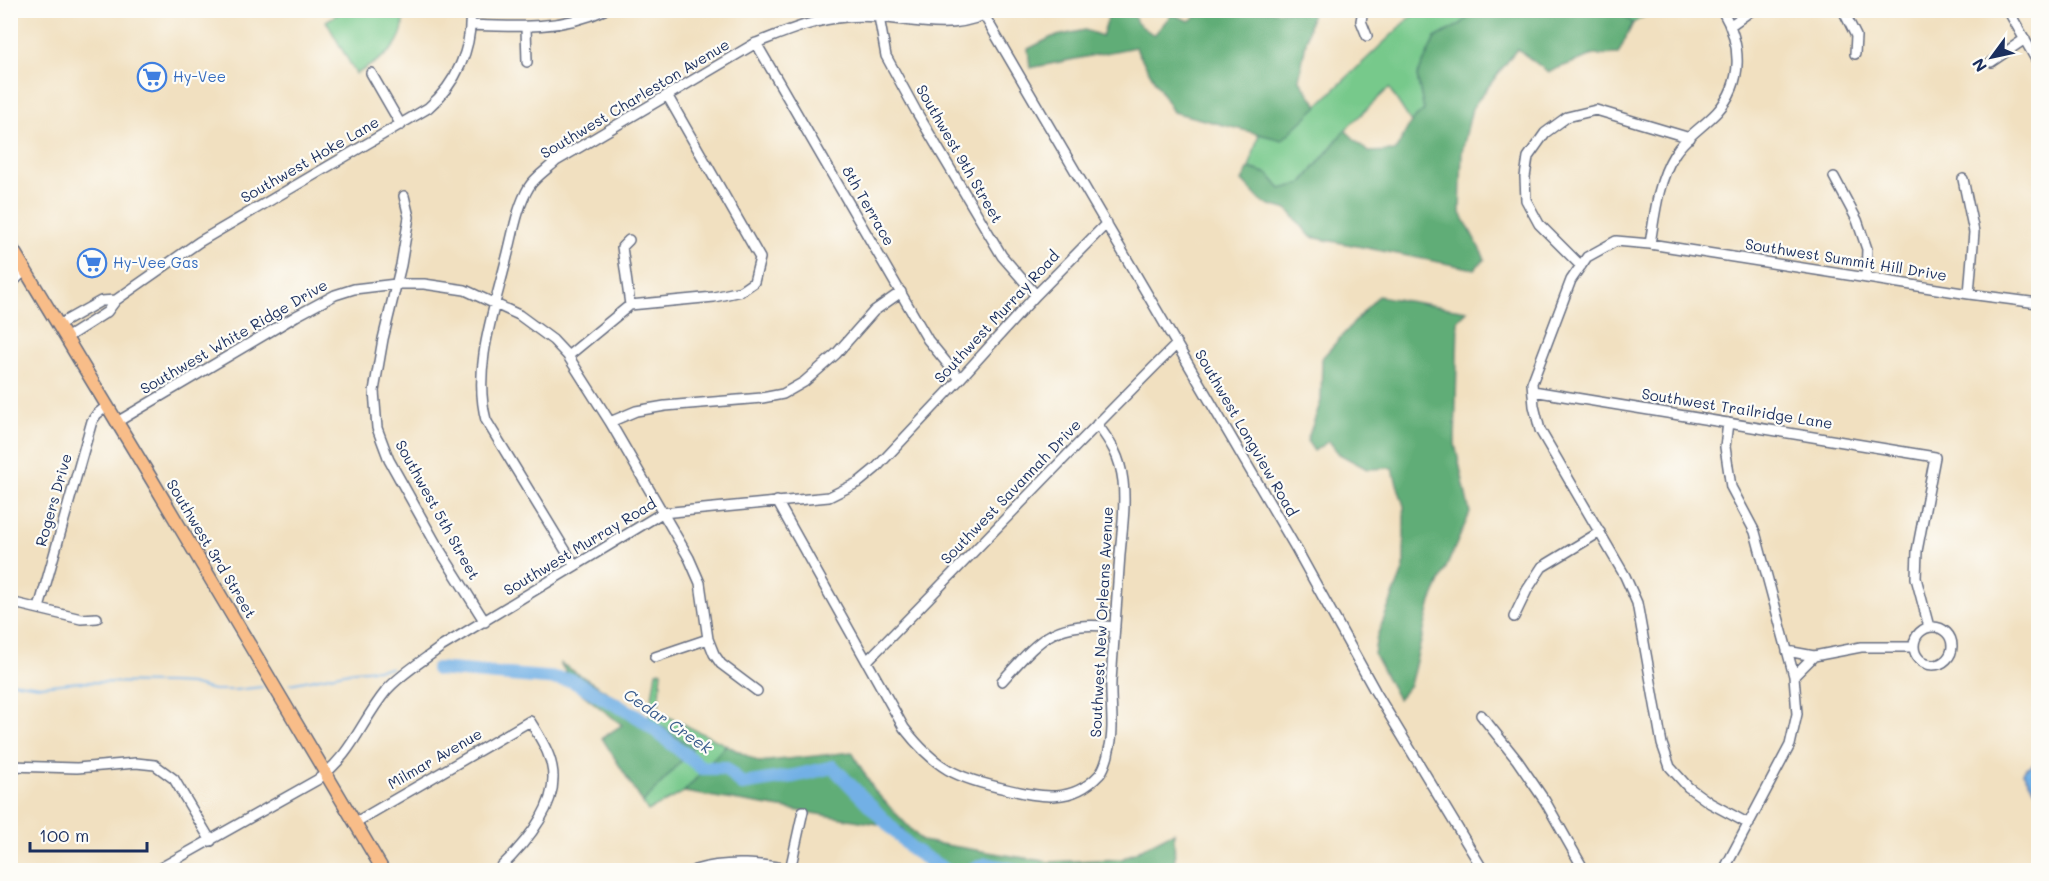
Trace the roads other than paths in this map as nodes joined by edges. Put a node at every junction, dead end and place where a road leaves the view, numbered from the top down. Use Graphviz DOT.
graph roads {
  1 [pos="470,10"];
  2 [pos="604,10"];
  3 [pos="1363,10"];
  4 [pos="1722,10"];
  5 [pos="1752,10"];
  6 [pos="1843,10"];
  7 [pos="2008,10"];
  8 [pos="983,13"];
  9 [pos="879,17"];
  10 [pos="471,25"];
  11 [pos="1731,25"];
  12 [pos="526,27"];
  13 [pos="1367,36"];
  14 [pos="2025,39"];
  15 [pos="756,43"];
  16 [pos="1855,54"];
  17 [pos="527,62"];
  18 [pos="1991,62"];
  19 [pos="2038,63"];
  20 [pos="371,74"];
  21 [pos="667,95"];
  22 [pos="400,125"];
  23 [pos="1690,138"];
  24 [pos="1834,177"];
  25 [pos="1963,179"];
  26 [pos="404,196"];
  27 [pos="1107,223"];
  28 [pos="628,240"];
  29 [pos="1650,244"];
  30 [pos="10,245"];
  31 [pos="1581,266"];
  32 [pos="25,270"];
  33 [pos="1866,278"];
  34 [pos="396,284"];
  35 [pos="10,285"];
  36 [pos="901,292"];
  37 [pos="1969,294"];
  38 [pos="1036,295"];
  39 [pos="117,300"];
  40 [pos="2038,303"];
  41 [pos="493,304"];
  42 [pos="630,305"];
  43 [pos="58,326"];
  44 [pos="66,338"];
  45 [pos="1177,344"];
  46 [pos="568,356"];
  47 [pos="960,379"];
  48 [pos="1533,390"];
  49 [pos="107,406"];
  50 [pos="610,422"];
  51 [pos="117,423"];
  52 [pos="1728,423"];
  53 [pos="1097,424"];
  54 [pos="777,501"];
  55 [pos="662,513"];
  56 [pos="1600,532"];
  57 [pos="575,566"];
  58 [pos="10,602"];
  59 [pos="39,608"];
  60 [pos="1514,617"];
  61 [pos="97,618"];
  62 [pos="485,622"];
  63 [pos="1115,627"];
  64 [pos="1929,627"];
  65 [pos="708,639"];
  66 [pos="1913,647"];
  67 [pos="1787,651"];
  68 [pos="1814,656"];
  69 [pos="656,657"];
  70 [pos="867,661"];
  71 [pos="1794,676"];
  72 [pos="1002,681"];
  73 [pos="756,691"];
  74 [pos="1481,715"];
  75 [pos="10,766"];
  76 [pos="327,773"];
  77 [pos="803,811"];
  78 [pos="356,822"];
  79 [pos="1749,824"];
  80 [pos="211,841"];
  81 [pos="157,870"];
  82 [pos="383,870"];
  83 [pos="498,870"];
  84 [pos="695,870"];
  85 [pos="792,870"];
  86 [pos="1483,870"];
  87 [pos="1584,870"];
  88 [pos="1724,870"];
  1 -- 10 [label="street, Southwest Hoke Lane"];
  2 -- 12 [label="street"];
  3 -- 13 [label="street"];
  4 -- 11 [label="street"];
  5 -- 11 [label="street"];
  6 -- 16 [label="street"];
  7 -- 14 [label="street"];
  8 -- 9 [label="street, Southwest Charleston Avenue"];
  8 -- 27 [label="street, Southwest Longview Road"];
  9 -- 15 [label="street, Southwest Charleston Avenue"];
  9 -- 38 [label="street, Southwest 9th Street"];
  10 -- 12 [label="street"];
  10 -- 22 [label="street, Southwest Hoke Lane"];
  11 -- 23 [label="street"];
  12 -- 17 [label="street"];
  14 -- 18 [label="street"];
  14 -- 19 [label="street"];
  15 -- 21 [label="street, Southwest Charleston Avenue"];
  15 -- 36 [label="street, 8th Terrace"];
  20 -- 22 [label="street"];
  21 -- 41 [label="street, Southwest Charleston Avenue"];
  21 -- 42 [label="street"];
  22 -- 39 [label="street, Southwest Hoke Lane"];
  23 -- 29 [label="street"];
  23 -- 31 [label="street"];
  24 -- 33 [label="street"];
  25 -- 37 [label="street"];
  26 -- 34 [label="street, Southwest 5th Street"];
  27 -- 38 [label="street, Southwest Murray Road"];
  27 -- 45 [label="street, Southwest Longview Road"];
  28 -- 42 [label="street"];
  29 -- 31 [label="street, Southwest Summit Hill Drive"];
  29 -- 33 [label="street, Southwest Summit Hill Drive"];
  30 -- 32 [label="main road, Southwest 3rd Street"];
  31 -- 48 [label="street"];
  32 -- 35 [label="street"];
  32 -- 43 [label="main road, Southwest 3rd Street"];
  33 -- 37 [label="street, Southwest Summit Hill Drive"];
  34 -- 41 [label="street, Southwest White Ridge Drive"];
  34 -- 51 [label="street, Southwest White Ridge Drive"];
  34 -- 62 [label="street, Southwest 5th Street"];
  36 -- 47 [label="street, 8th Terrace"];
  36 -- 50 [label="street"];
  37 -- 40 [label="street, Southwest Summit Hill Drive"];
  38 -- 47 [label="street, Southwest Murray Road"];
  39 -- 43 [label="street, Southwest Hoke Lane"];
  39 -- 44 [label="street, Southwest Hoke Lane"];
  41 -- 46 [label="street, Southwest White Ridge Drive"];
  41 -- 57 [label="street, Southwest Charleston Avenue"];
  42 -- 46 [label="street"];
  43 -- 44 [label="main road, Southwest 3rd Street"];
  44 -- 49 [label="main road, Southwest 3rd Street"];
  45 -- 53 [label="street, Southwest Savannah Drive"];
  45 -- 86 [label="street, Southwest Longview Road"];
  46 -- 50 [label="street, Southwest White Ridge Drive"];
  47 -- 54 [label="street, Southwest Murray Road"];
  48 -- 52 [label="street, Southwest Trailridge Lane"];
  48 -- 56 [label="street"];
  49 -- 51 [label="main road, Southwest 3rd Street"];
  49 -- 59 [label="street, Rogers Drive"];
  50 -- 55 [label="street, Southwest White Ridge Drive"];
  51 -- 76 [label="main road, Southwest 3rd Street"];
  52 -- 64 [label="street, Southwest Trailridge Lane"];
  52 -- 67 [label="street"];
  53 -- 63 [label="street, Southwest New Orleans Avenue"];
  53 -- 70 [label="street, Southwest Savannah Drive"];
  54 -- 55 [label="street, Southwest Murray Road"];
  54 -- 70 [label="street, Southwest New Orleans Avenue"];
  55 -- 57 [label="street, Southwest Murray Road"];
  55 -- 65 [label="street, Southwest White Ridge Drive"];
  56 -- 60 [label="street"];
  56 -- 79 [label="street"];
  57 -- 62 [label="street, Southwest Murray Road"];
  58 -- 59 [label="street"];
  59 -- 61 [label="street"];
  62 -- 76 [label="street, Southwest Murray Road"];
  63 -- 70 [label="street, Southwest New Orleans Avenue"];
  63 -- 72 [label="street"];
  64 -- 66 [label="street"];
  64 -- 66 [label="street"];
  65 -- 69 [label="street"];
  65 -- 73 [label="street, Southwest White Ridge Drive"];
  66 -- 68 [label="street"];
  67 -- 68 [label="street"];
  67 -- 71 [label="street"];
  68 -- 71 [label="street"];
  71 -- 79 [label="street"];
  74 -- 87 [label="street"];
  75 -- 80 [label="street"];
  76 -- 78 [label="main road, Southwest 3rd Street"];
  76 -- 80 [label="street, Southwest Murray Road"];
  77 -- 85 [label="street"];
  78 -- 82 [label="main road, Southwest 3rd Street"];
  78 -- 83 [label="street, Milmar Avenue"];
  79 -- 88 [label="street"];
  80 -- 81 [label="street, Southwest Murray Road"];
  84 -- 85 [label="street"];
}
